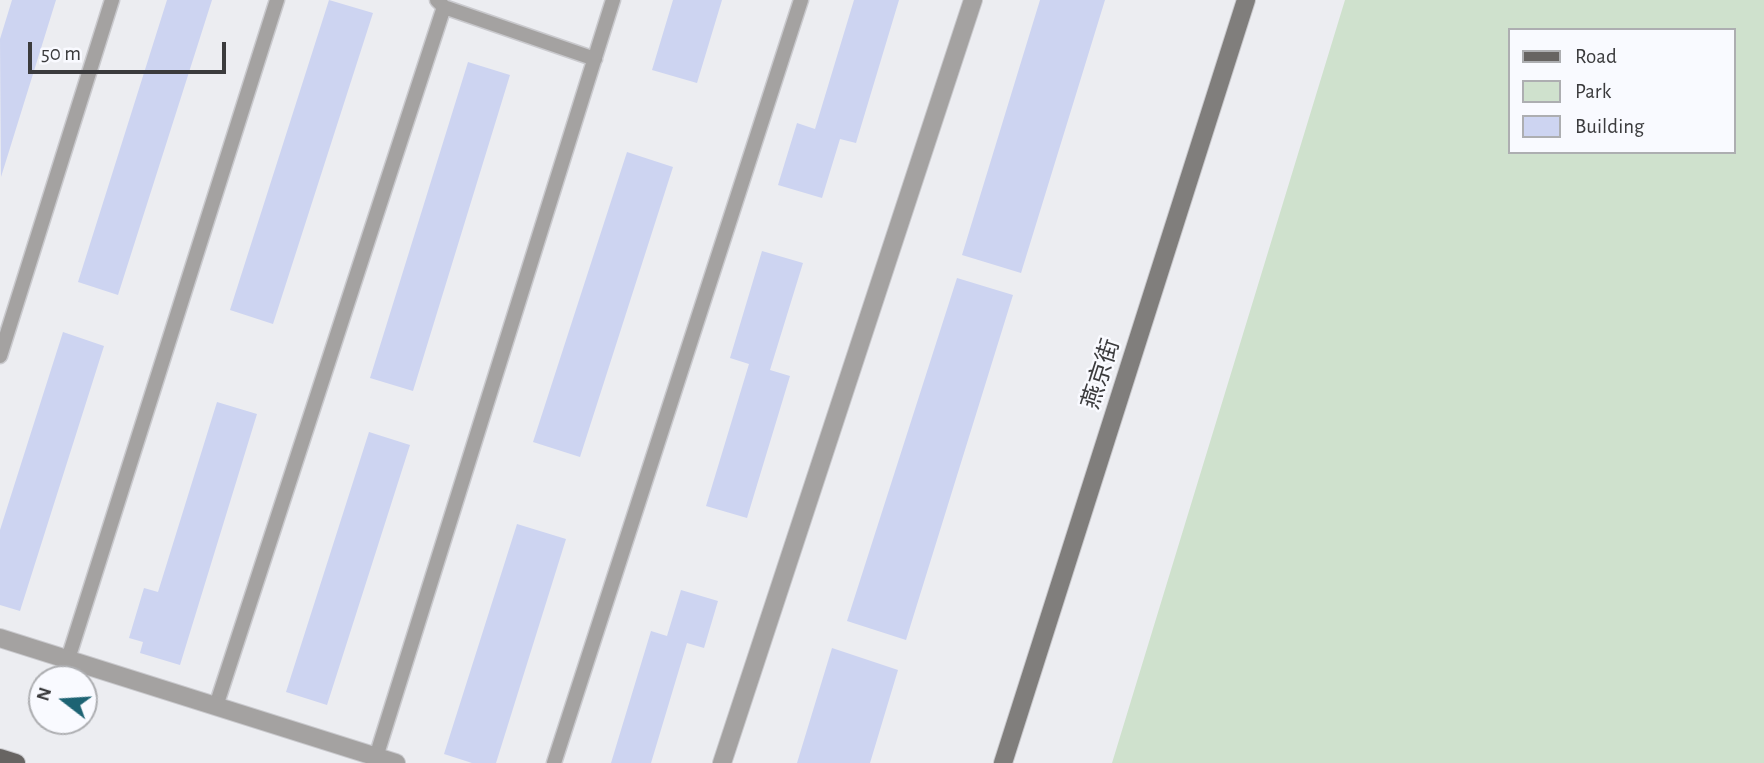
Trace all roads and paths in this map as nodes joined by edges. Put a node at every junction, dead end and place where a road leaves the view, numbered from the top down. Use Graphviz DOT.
graph roads {
  1 [pos="112,0"];
  2 [pos="277,0"];
  3 [pos="613,0"];
  4 [pos="800,0"];
  5 [pos="973,0"];
  6 [pos="1246,0"];
  7 [pos="441,4"];
  8 [pos="595,59"];
  9 [pos="0,356"];
  10 [pos="0,638"];
  11 [pos="68,659"];
  12 [pos="216,706"];
  13 [pos="376,757"];
  14 [pos="0,758"];
  15 [pos="16,763"];
  16 [pos="396,763"];
  17 [pos="554,763"];
  18 [pos="722,763"];
  19 [pos="1003,763"];
  1 -- 9 [label="lane"];
  2 -- 11 [label="lane"];
  3 -- 8 [label="lane"];
  4 -- 17 [label="lane"];
  5 -- 18 [label="street"];
  6 -- 19 [label="main road, 燕京街"];
  7 -- 8 [label="lane"];
  7 -- 12 [label="lane"];
  8 -- 13 [label="lane"];
  10 -- 11 [label="street"];
  11 -- 12 [label="street"];
  12 -- 13 [label="street"];
  13 -- 16 [label="street"];
  14 -- 15 [label="main road"];
}
